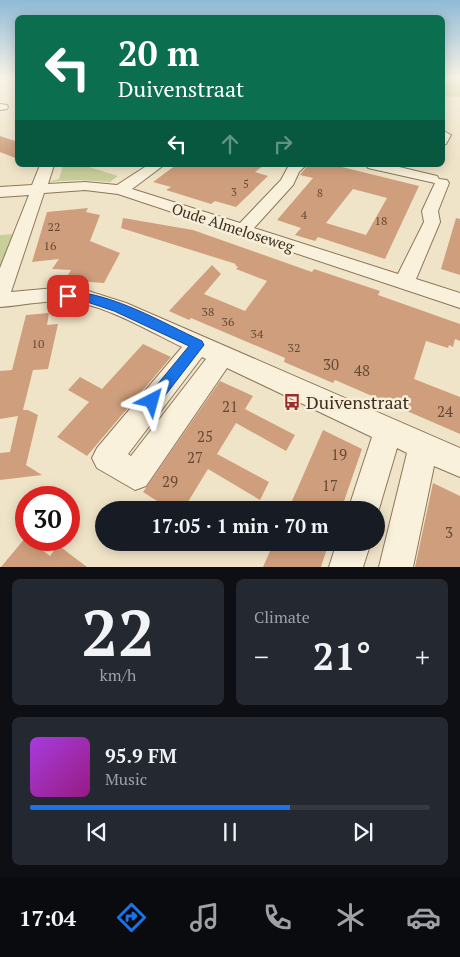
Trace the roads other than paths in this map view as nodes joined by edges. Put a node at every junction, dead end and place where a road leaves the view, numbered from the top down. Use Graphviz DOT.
graph roads {
  1 [pos="46,167"];
  2 [pos="154,167"];
  3 [pos="297,167"];
  4 [pos="384,167"];
  5 [pos="436,176"];
  6 [pos="460,187"];
  7 [pos="39,188"];
  8 [pos="120,190"];
  9 [pos="0,192"];
  10 [pos="243,230"];
  11 [pos="404,283"];
  12 [pos="0,295"];
  13 [pos="0,300"];
  14 [pos="460,301"];
  15 [pos="198,345"];
  16 [pos="222,356"];
  17 [pos="388,430"];
  18 [pos="423,447"];
  19 [pos="460,463"];
  20 [pos="367,501"];
  21 [pos="351,551"];
  22 [pos="346,567"];
  23 [pos="396,567"];
  1 -- 7 [label="street"];
  2 -- 8 [label="street"];
  3 -- 10 [label="street"];
  4 -- 5 [label="street"];
  5 -- 6 [label="street"];
  5 -- 11 [label="street"];
  7 -- 8 [label="street, Oude Almeloseweg"];
  7 -- 9 [label="street, Oude Almeloseweg"];
  7 -- 12 [label="street"];
  8 -- 10 [label="street, Oude Almeloseweg"];
  10 -- 11 [label="street, Oude Almeloseweg"];
  11 -- 14 [label="street, Oude Almeloseweg"];
  13 -- 15 [label="street"];
  15 -- 16 [label="street"];
  15 -- 16 [label="street"];
  16 -- 17 [label="street"];
  17 -- 18 [label="street"];
  17 -- 20 [label="street"];
  18 -- 19 [label="street"];
  18 -- 23 [label="street"];
  21 -- 22 [label="street"];
}
